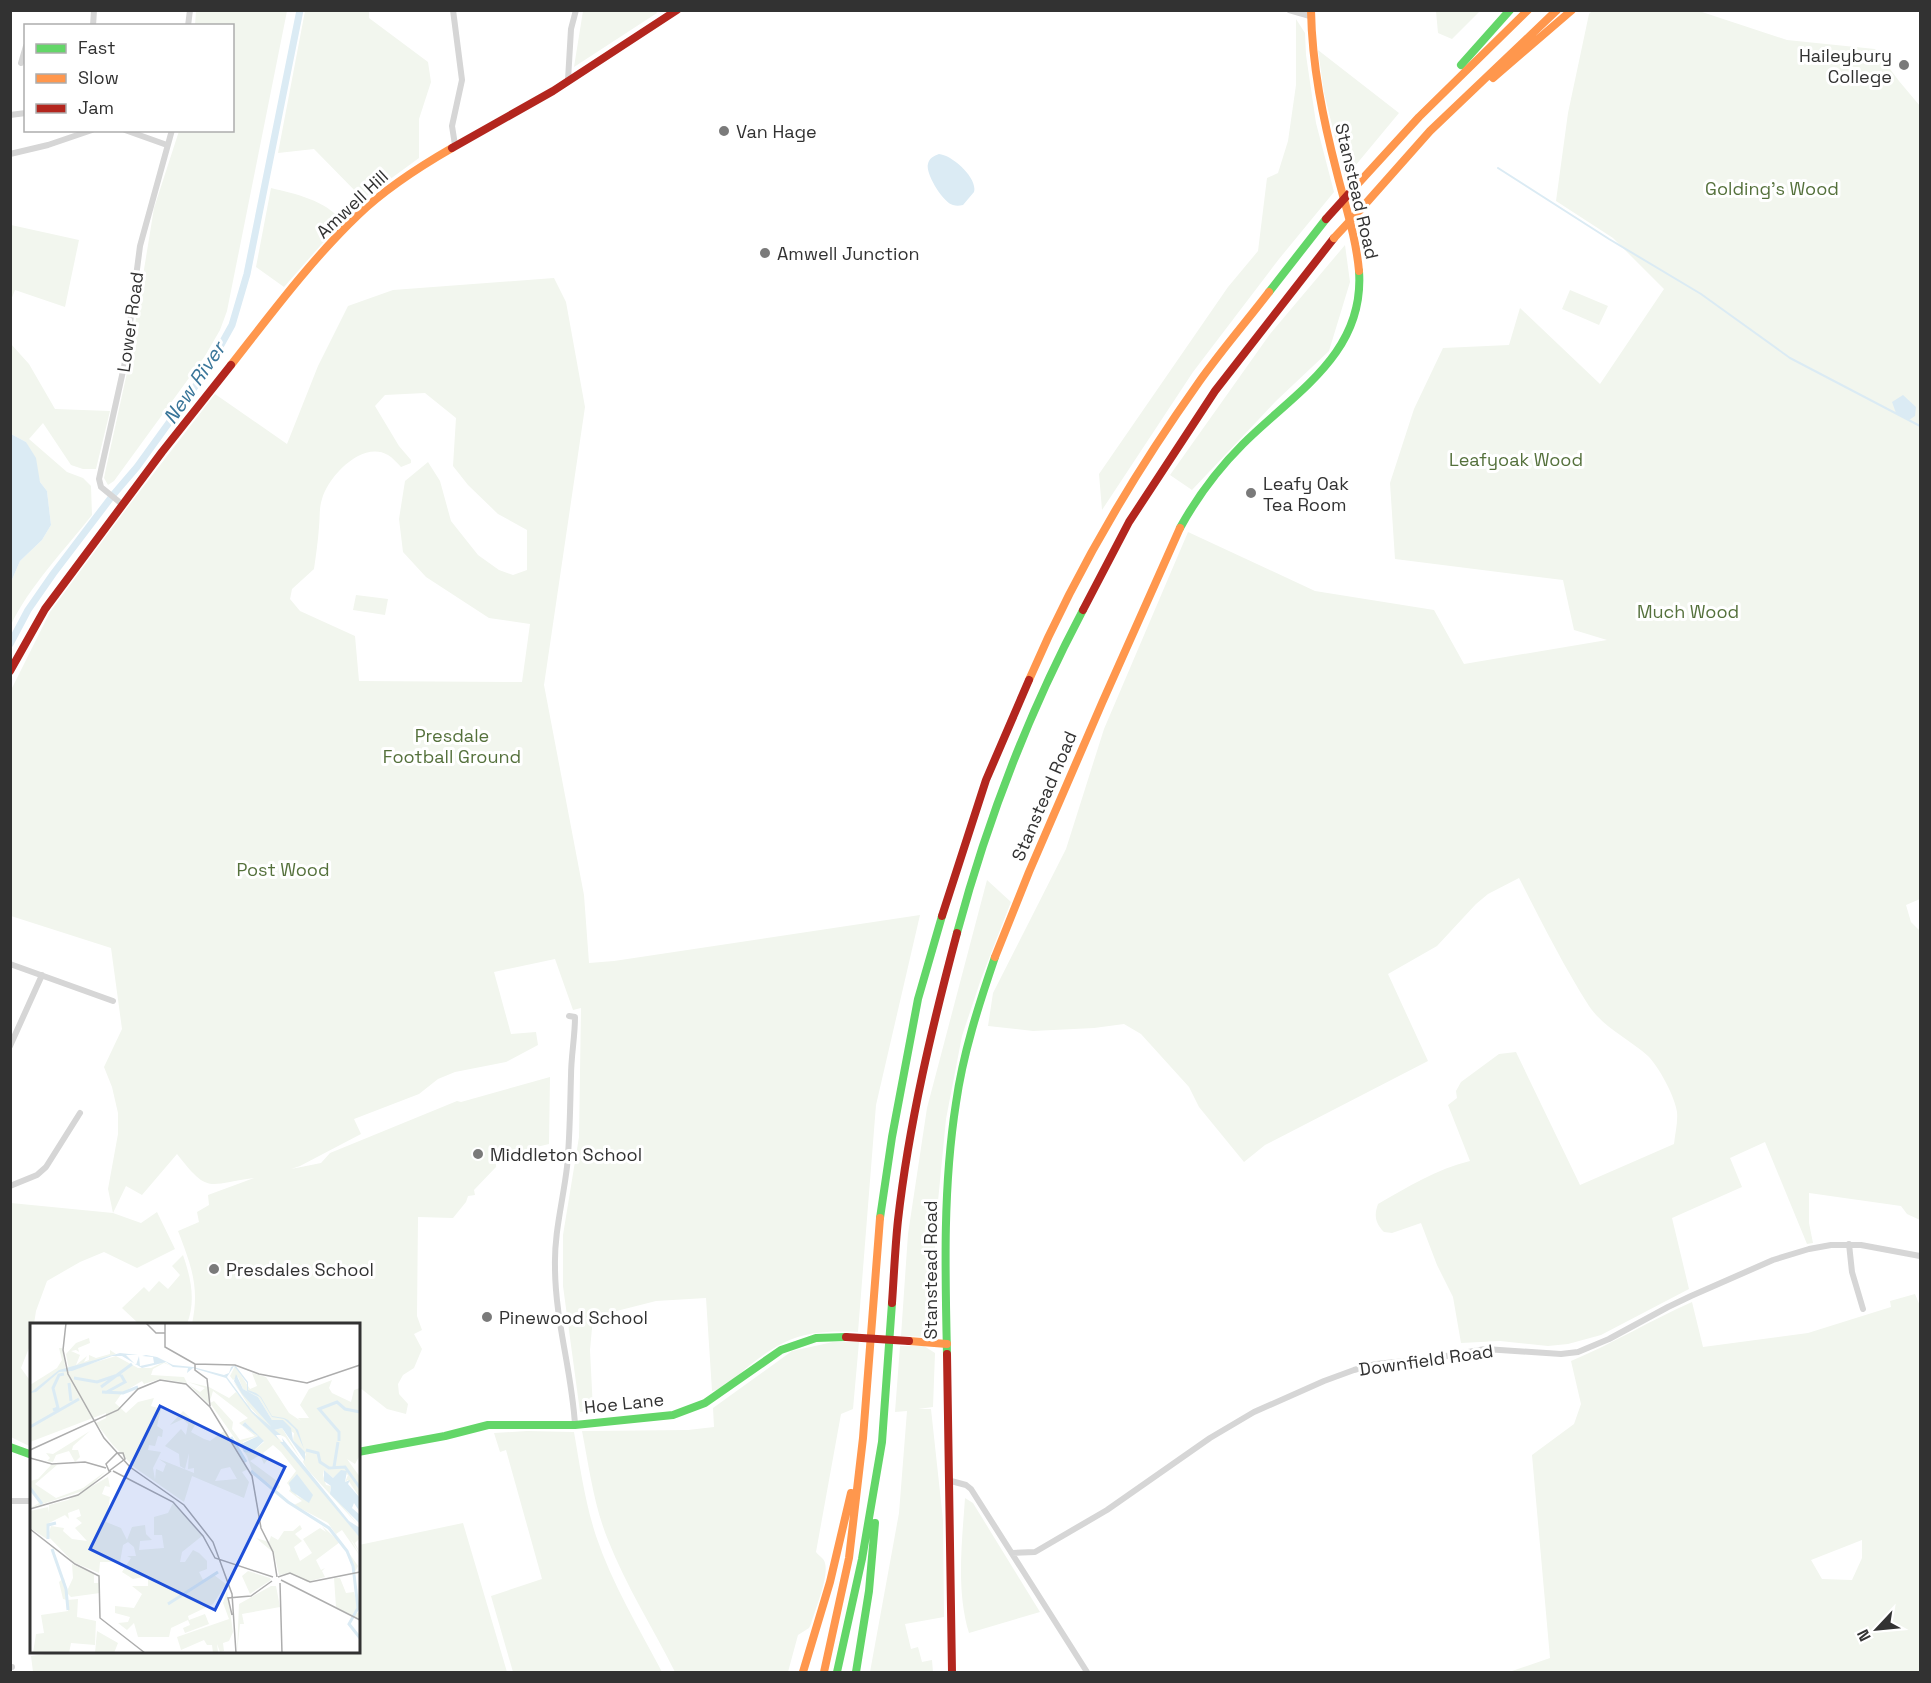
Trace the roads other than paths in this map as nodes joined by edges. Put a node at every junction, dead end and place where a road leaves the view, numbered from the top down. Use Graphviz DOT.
graph roads {
  1 [pos="453,10"];
  2 [pos="576,10"];
  3 [pos="677,10"];
  4 [pos="1289,10"];
  5 [pos="1510,10"];
  6 [pos="1528,10"];
  7 [pos="1557,10"];
  8 [pos="1572,10"];
  9 [pos="1311,14"];
  10 [pos="24,53"];
  11 [pos="21,63"];
  12 [pos="568,80"];
  13 [pos="1419,117"];
  14 [pos="1431,131"];
  15 [pos="86,132"];
  16 [pos="131,132"];
  17 [pos="171,132"];
  18 [pos="167,145"];
  19 [pos="455,145"];
  20 [pos="10,154"];
  21 [pos="123,505"];
  22 [pos="10,671"];
  23 [pos="10,964"];
  24 [pos="42,975"];
  25 [pos="112,1001"];
  26 [pos="569,1016"];
  27 [pos="10,1046"];
  28 [pos="80,1113"];
  29 [pos="10,1186"];
  30 [pos="1849,1244"];
  31 [pos="1920,1256"];
  32 [pos="1863,1309"];
  33 [pos="947,1344"];
  34 [pos="575,1425"];
  35 [pos="863,1438"];
  36 [pos="882,1442"];
  37 [pos="10,1447"];
  38 [pos="360,1452"];
  39 [pos="30,1454"];
  40 [pos="951,1481"];
  41 [pos="10,1501"];
  42 [pos="30,1501"];
  43 [pos="1012,1553"];
  44 [pos="1029,1554"];
  45 [pos="1022,1568"];
  46 [pos="803,1672"];
  47 [pos="824,1672"];
  48 [pos="837,1672"];
  49 [pos="856,1672"];
  50 [pos="952,1672"];
  51 [pos="1087,1672"];
  1 -- 19 [label="street"];
  2 -- 12 [label="street"];
  3 -- 12 [label="main road, Amwell Hill"];
  4 -- 9 [label="street"];
  5 -- 13 [label="main road"];
  6 -- 13 [label="main road"];
  7 -- 14 [label="main road"];
  8 -- 14 [label="main road"];
  9 -- 33 [label="main road, Stanstead Road"];
  10 -- 11 [label="street"];
  12 -- 19 [label="main road, Amwell Hill"];
  13 -- 35 [label="main road, bridge"];
  14 -- 36 [label="main road, bridge"];
  15 -- 20 [label="street"];
  16 -- 18 [label="street"];
  17 -- 18 [label="street, Lower Road"];
  18 -- 21 [label="street, Lower Road"];
  19 -- 21 [label="main road, Amwell Hill"];
  21 -- 22 [label="main road, Amwell Hill"];
  23 -- 24 [label="street"];
  24 -- 25 [label="street"];
  24 -- 27 [label="street"];
  26 -- 34 [label="street"];
  28 -- 29 [label="street"];
  30 -- 31 [label="street, Downfield Road"];
  30 -- 32 [label="street"];
  30 -- 44 [label="street, Downfield Road"];
  33 -- 34 [label="main road, Hoe Lane, bridge"];
  33 -- 40 [label="main road, Stanstead Road"];
  34 -- 38 [label="main road, Hoe Lane"];
  35 -- 46 [label="main road"];
  35 -- 47 [label="main road"];
  36 -- 48 [label="main road"];
  36 -- 49 [label="main road"];
  37 -- 39 [label="main road"];
  40 -- 43 [label="street"];
  40 -- 50 [label="main road, Stanstead Road"];
  41 -- 42 [label="street"];
  43 -- 44 [label="street"];
  43 -- 45 [label="street"];
  44 -- 45 [label="street"];
  45 -- 51 [label="street"];
}
